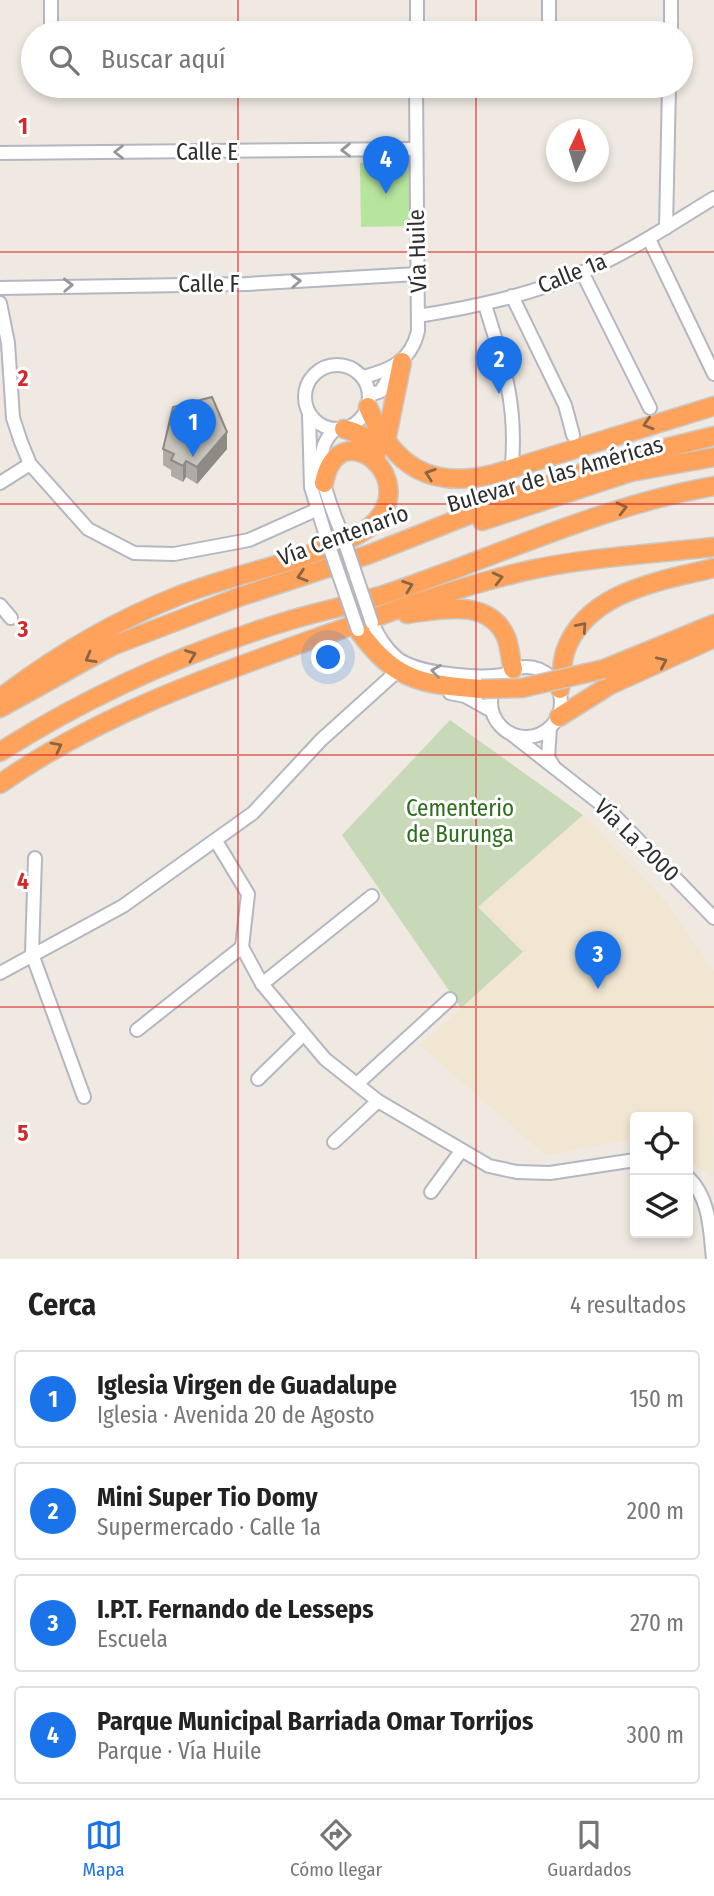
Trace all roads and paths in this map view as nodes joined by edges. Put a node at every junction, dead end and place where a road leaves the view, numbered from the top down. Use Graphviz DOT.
graph roads {
  1 [pos="51,0"];
  2 [pos="417,0"];
  3 [pos="549,0"];
  4 [pos="671,0"];
  5 [pos="51,21"];
  6 [pos="417,21"];
  7 [pos="549,21"];
  8 [pos="671,21"];
  9 [pos="416,98"];
  10 [pos="669,98"];
  11 [pos="415,149"];
  12 [pos="0,153"];
  13 [pos="714,198"];
  14 [pos="666,228"];
  15 [pos="649,240"];
  16 [pos="582,272"];
  17 [pos="417,274"];
  18 [pos="0,288"];
  19 [pos="512,296"];
  20 [pos="0,303"];
  21 [pos="485,304"];
  22 [pos="418,316"];
  23 [pos="398,365"];
  24 [pos="714,373"];
  25 [pos="363,377"];
  26 [pos="5,391"];
  27 [pos="369,401"];
  28 [pos="714,406"];
  29 [pos="650,408"];
  30 [pos="309,414"];
  31 [pos="340,429"];
  32 [pos="573,435"];
  33 [pos="714,436"];
  34 [pos="386,441"];
  35 [pos="714,457"];
  36 [pos="374,458"];
  37 [pos="30,464"];
  38 [pos="512,464"];
  39 [pos="0,483"];
  40 [pos="324,483"];
  41 [pos="714,486"];
  42 [pos="316,510"];
  43 [pos="714,547"];
  44 [pos="370,554"];
  45 [pos="714,568"];
  46 [pos="0,605"];
  47 [pos="11,618"];
  48 [pos="370,623"];
  49 [pos="714,625"];
  50 [pos="714,638"];
  51 [pos="508,672"];
  52 [pos="393,675"];
  53 [pos="560,689"];
  54 [pos="0,699"];
  55 [pos="0,708"];
  56 [pos="492,710"];
  57 [pos="554,722"];
  58 [pos="510,733"];
  59 [pos="0,752"];
  60 [pos="555,768"];
  61 [pos="0,784"];
  62 [pos="216,841"];
  63 [pos="34,858"];
  64 [pos="373,896"];
  65 [pos="714,918"];
  66 [pos="242,947"];
  67 [pos="32,954"];
  68 [pos="0,973"];
  69 [pos="262,984"];
  70 [pos="450,999"];
  71 [pos="136,1030"];
  72 [pos="303,1035"];
  73 [pos="258,1079"];
  74 [pos="357,1084"];
  75 [pos="84,1097"];
  76 [pos="378,1101"];
  77 [pos="334,1142"];
  78 [pos="461,1151"];
  79 [pos="630,1161"];
  80 [pos="693,1182"];
  81 [pos="431,1192"];
  82 [pos="713,1259"];
  1 -- 5 [label="street"];
  2 -- 6 [label="street"];
  3 -- 7 [label="street"];
  4 -- 8 [label="street"];
  9 -- 11 [label="street, Vía Huile"];
  10 -- 14 [label="street"];
  11 -- 12 [label="street, Calle E, one-way"];
  11 -- 17 [label="street, Vía Huile"];
  13 -- 14 [label="street, Calle 1a"];
  14 -- 15 [label="street, Calle 1a"];
  15 -- 16 [label="street, Calle 1a"];
  15 -- 24 [label="street"];
  16 -- 19 [label="street, Calle 1a"];
  16 -- 29 [label="street"];
  18 -- 17 [label="street, Calle F, one-way"];
  17 -- 22 [label="street, Vía Huile"];
  19 -- 21 [label="street, Calle 1a"];
  19 -- 32 [label="street"];
  20 -- 26 [label="street"];
  21 -- 22 [label="street, Calle 1a"];
  21 -- 38 [label="street"];
  22 -- 23 [label="street, Vía Huile"];
  23 -- 25 [label="street"];
  23 -- 27 [label="street, Vía Huile"];
  23 -- 34 [label="highway"];
  25 -- 27 [label="street"];
  25 -- 30 [label="street"];
  26 -- 37 [label="street"];
  27 -- 31 [label="street"];
  27 -- 34 [label="highway"];
  28 -- 34 [label="highway, one-way"];
  30 -- 31 [label="street"];
  30 -- 42 [label="street"];
  31 -- 36 [label="highway"];
  31 -- 40 [label="street"];
  33 -- 44 [label="highway, Vía Centenario"];
  35 -- 44 [label="highway, Bulevar de las Américas"];
  36 -- 40 [label="highway"];
  36 -- 54 [label="highway"];
  37 -- 39 [label="street"];
  37 -- 42 [label="street"];
  40 -- 48 [label="street, bridge"];
  59 -- 41 [label="highway, one-way"];
  42 -- 48 [label="street, bridge"];
  48 -- 43 [label="highway, one-way"];
  44 -- 55 [label="highway, Vía Centenario, one-way"];
  53 -- 45 [label="highway, one-way"];
  46 -- 47 [label="street"];
  48 -- 49 [label="highway, bridge"];
  51 -- 48 [label="street, one-way"];
  48 -- 51 [label="highway"];
  48 -- 52 [label="street"];
  61 -- 48 [label="highway, one-way"];
  57 -- 50 [label="highway, one-way"];
  51 -- 53 [label="street"];
  51 -- 56 [label="street"];
  52 -- 56 [label="street"];
  52 -- 62 [label="street"];
  53 -- 57 [label="street"];
  56 -- 58 [label="street"];
  57 -- 58 [label="street"];
  57 -- 60 [label="street"];
  58 -- 60 [label="street, Vía La 2000"];
  60 -- 65 [label="street, Vía La 2000"];
  62 -- 66 [label="street"];
  62 -- 67 [label="street"];
  63 -- 67 [label="street"];
  64 -- 69 [label="street"];
  66 -- 69 [label="street"];
  66 -- 71 [label="street"];
  67 -- 68 [label="street"];
  67 -- 75 [label="street"];
  69 -- 72 [label="street"];
  70 -- 74 [label="street"];
  72 -- 73 [label="street"];
  72 -- 74 [label="street"];
  74 -- 76 [label="street"];
  76 -- 77 [label="street"];
  76 -- 78 [label="street"];
  78 -- 79 [label="street"];
  78 -- 81 [label="street"];
  80 -- 82 [label="street"];
}
